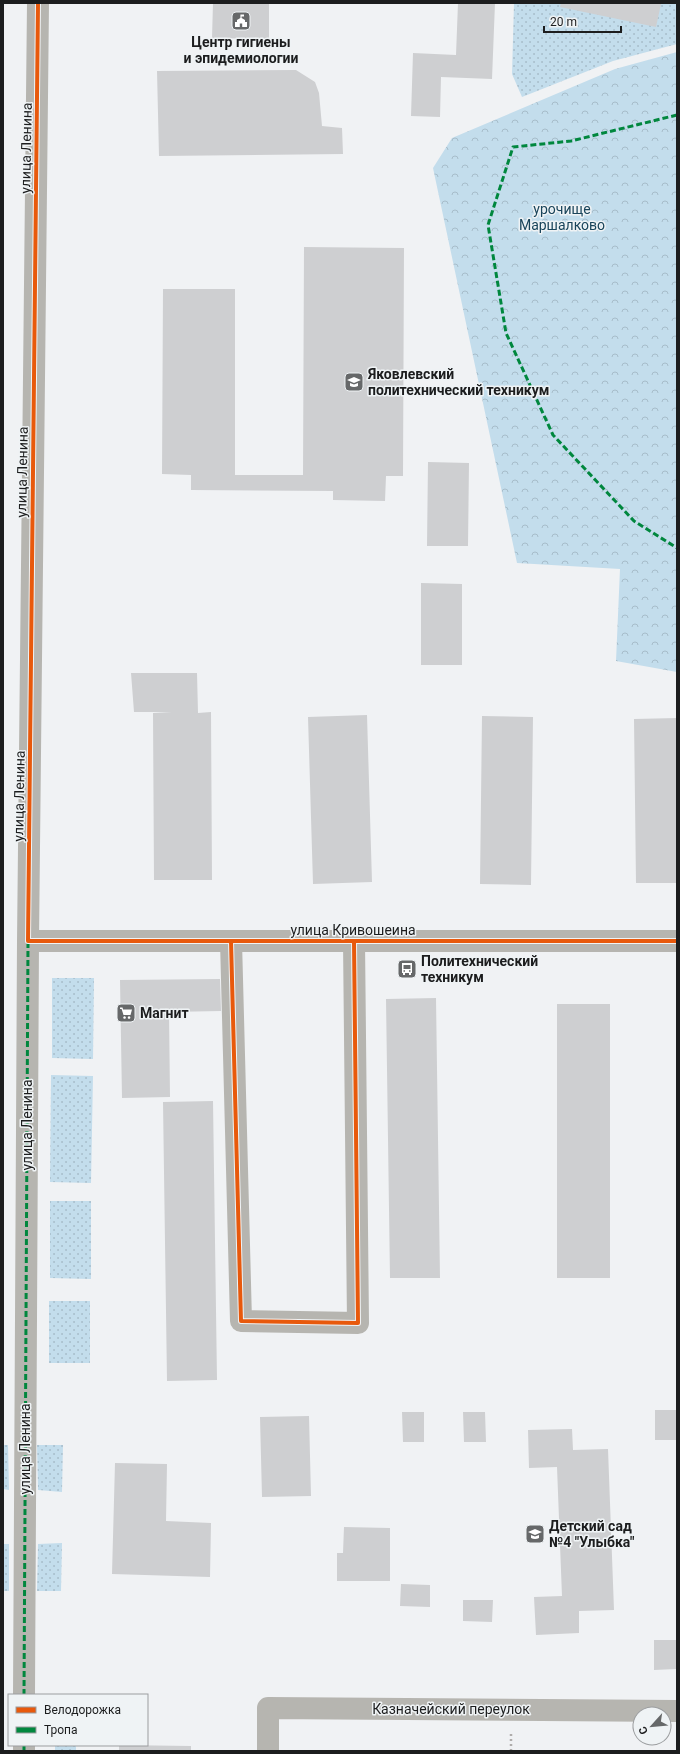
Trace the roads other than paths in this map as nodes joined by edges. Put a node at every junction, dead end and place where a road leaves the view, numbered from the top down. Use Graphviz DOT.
graph roads {
  1 [pos="38,3"];
  2 [pos="28,941"];
  3 [pos="231,941"];
  4 [pos="354,941"];
  5 [pos="677,941"];
  6 [pos="24,1694"];
  7 [pos="677,1711"];
  8 [pos="268,1751"];
  1 -- 2 [label="street, улица Ленина"];
  2 -- 3 [label="street, улица Кривошеина"];
  2 -- 6 [label="street, улица Ленина"];
  3 -- 4 [label="street, улица Кривошеина"];
  3 -- 4 [label="street"];
  4 -- 5 [label="street, улица Кривошеина"];
  7 -- 8 [label="street, Казначейский переулок"];
}
